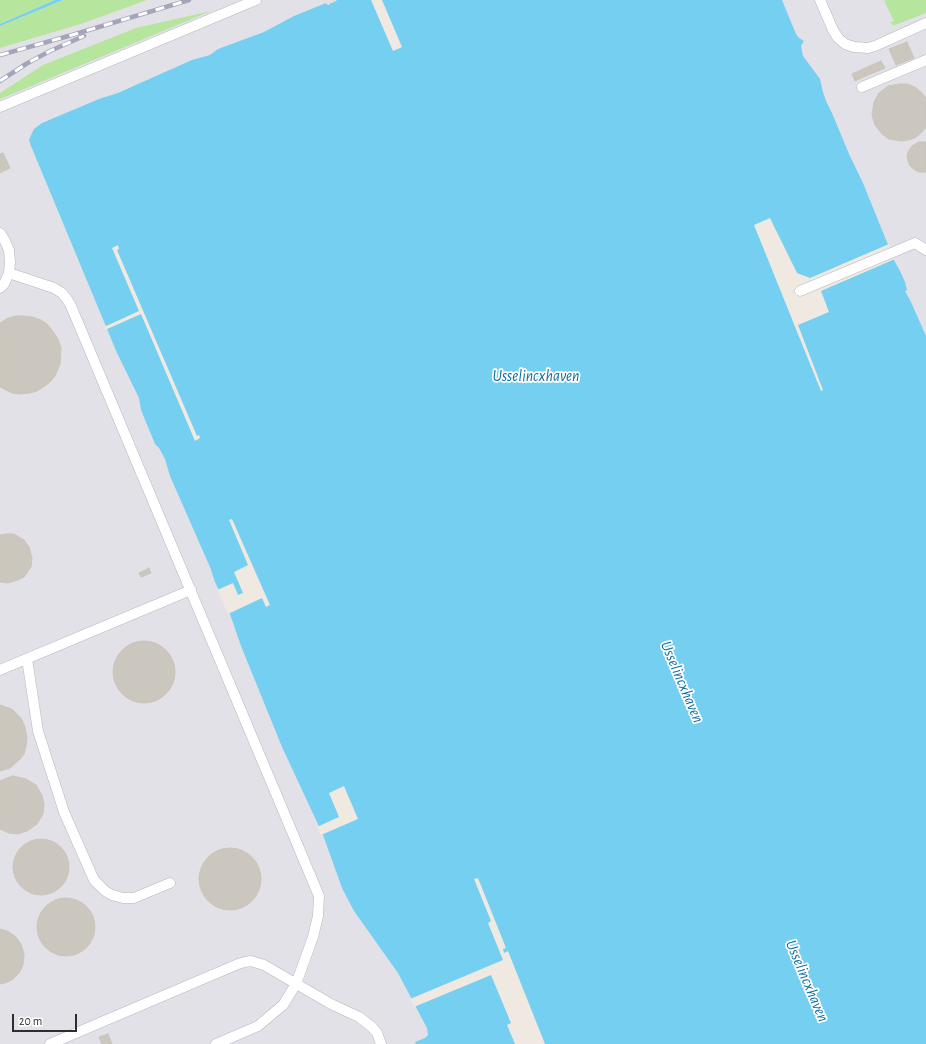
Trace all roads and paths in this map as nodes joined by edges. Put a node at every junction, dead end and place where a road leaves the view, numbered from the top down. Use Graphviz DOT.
graph roads {
  1 [pos="256,0"];
  2 [pos="820,0"];
  3 [pos="926,23"];
  4 [pos="926,60"];
  5 [pos="862,87"];
  6 [pos="0,107"];
  7 [pos="0,233"];
  8 [pos="926,250"];
  9 [pos="9,273"];
  10 [pos="0,288"];
  11 [pos="800,291"];
  12 [pos="191,590"];
  13 [pos="27,659"];
  14 [pos="0,670"];
  15 [pos="170,883"];
  16 [pos="296,984"];
  17 [pos="50,1044"];
  18 [pos="216,1044"];
  19 [pos="381,1044"];
  1 -- 6 [label="lane"];
  2 -- 3 [label="lane"];
  4 -- 5 [label="lane"];
  7 -- 9 [label="lane"];
  8 -- 11 [label="lane"];
  9 -- 10 [label="lane"];
  9 -- 12 [label="lane"];
  12 -- 13 [label="lane"];
  12 -- 16 [label="lane"];
  13 -- 14 [label="lane"];
  13 -- 15 [label="lane"];
  16 -- 17 [label="lane"];
  16 -- 18 [label="lane"];
  16 -- 19 [label="lane"];
}
